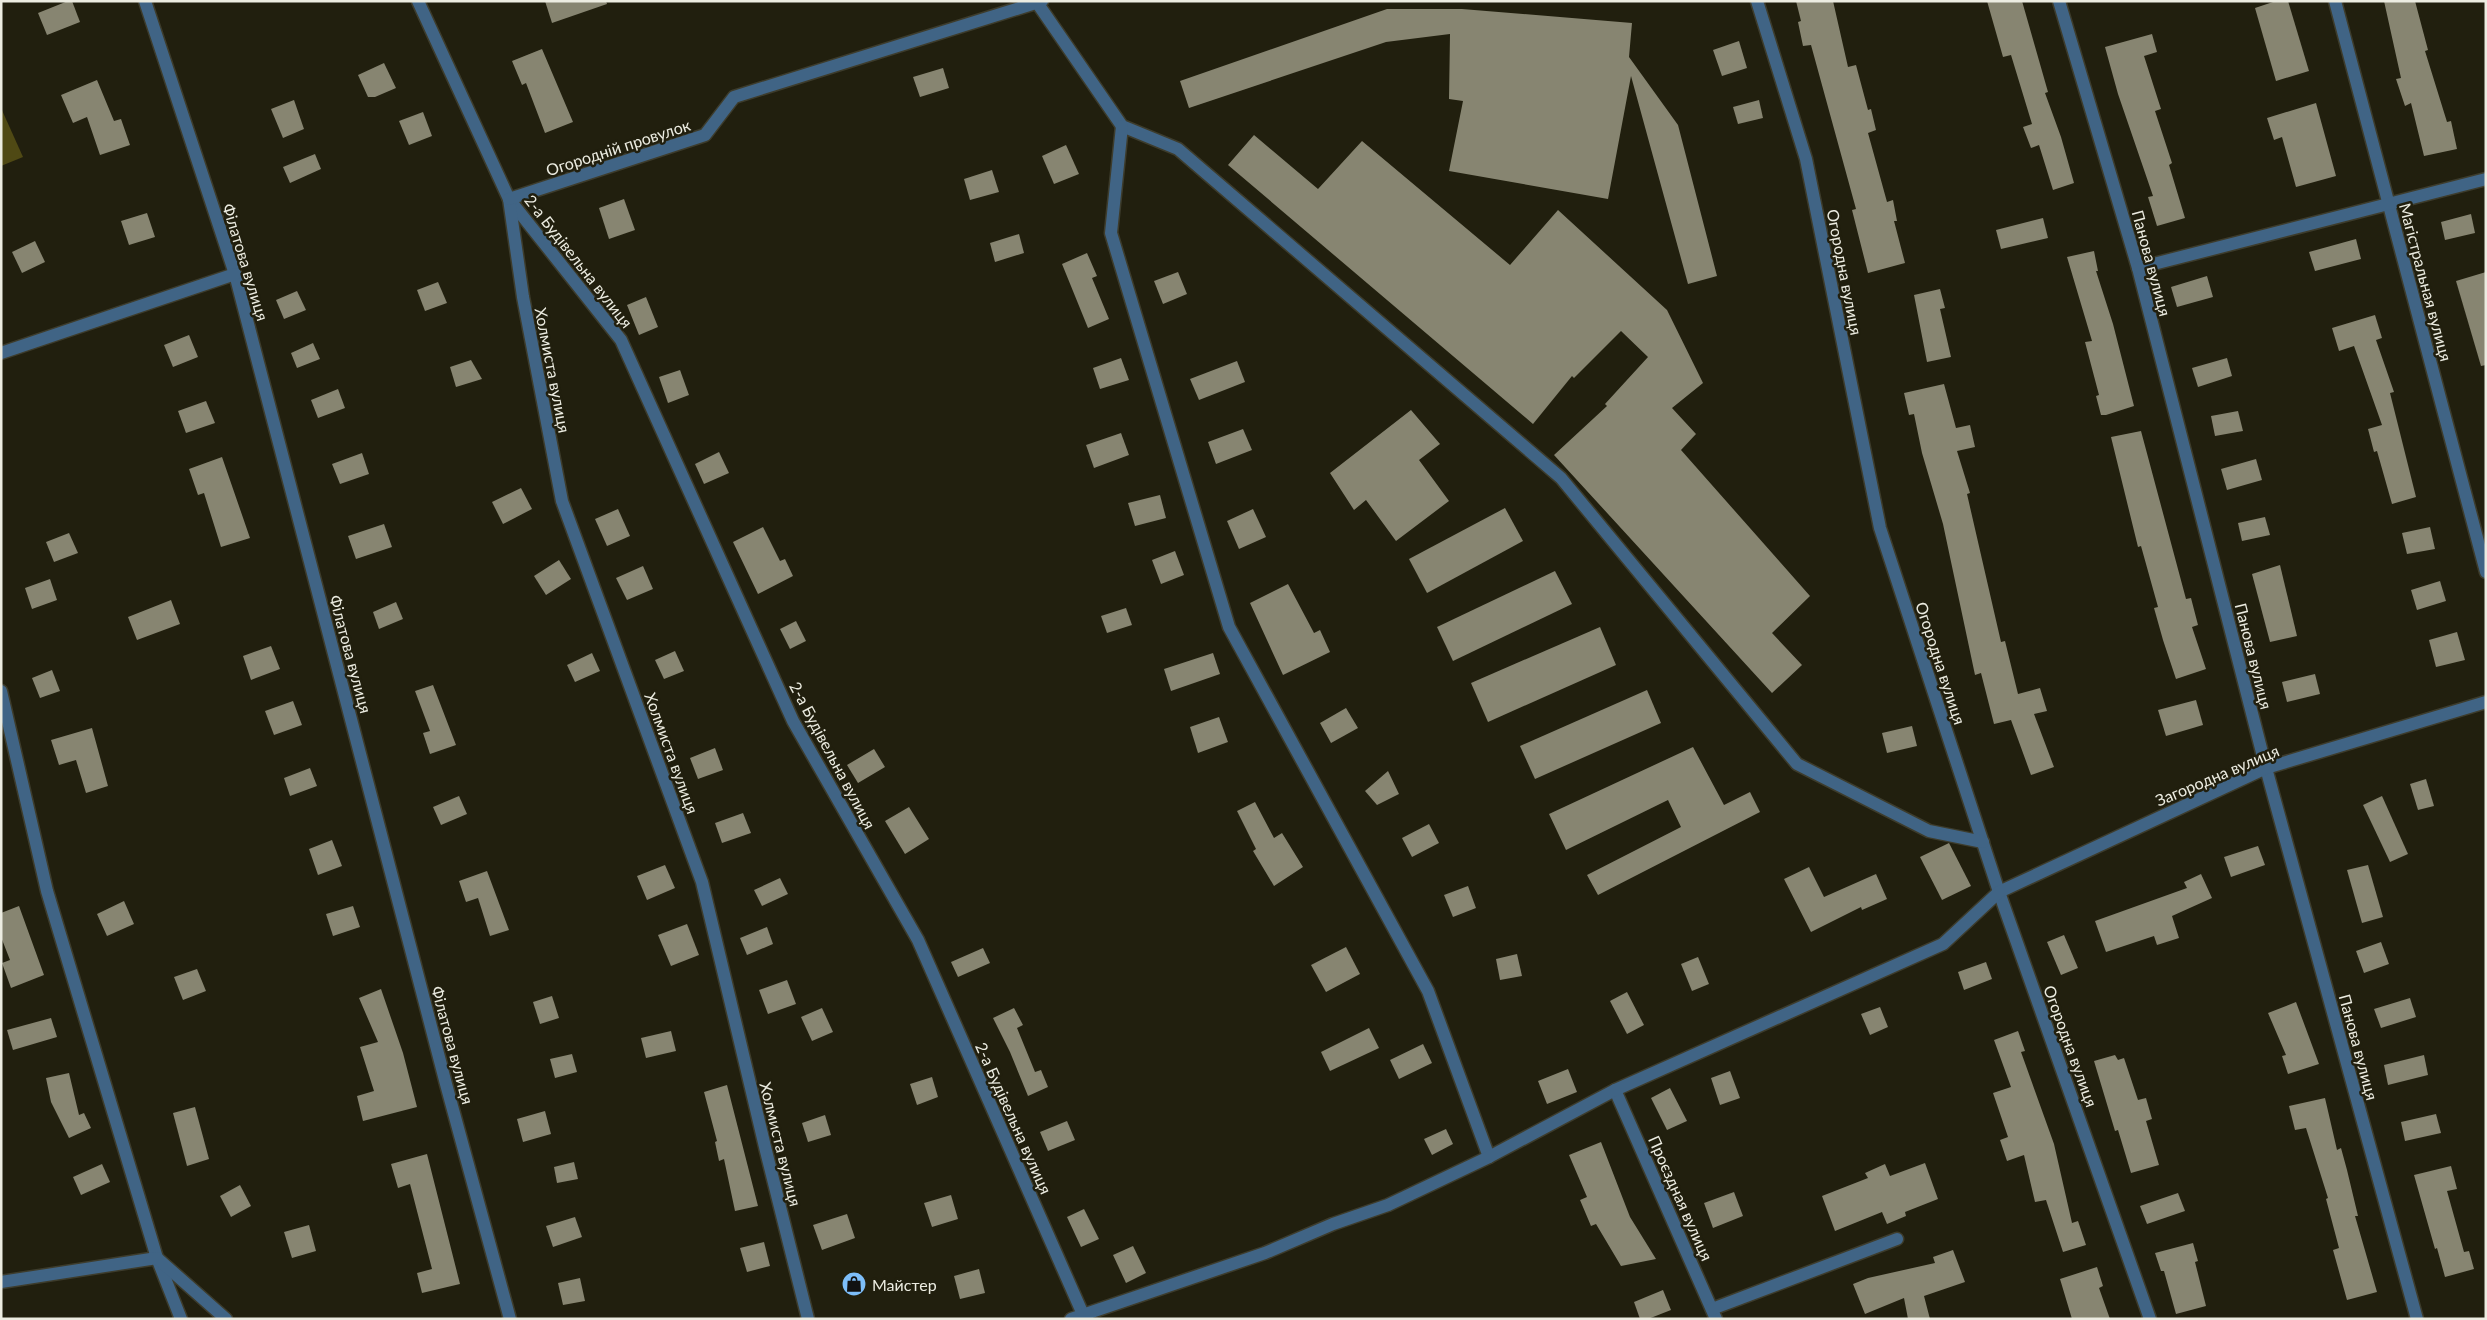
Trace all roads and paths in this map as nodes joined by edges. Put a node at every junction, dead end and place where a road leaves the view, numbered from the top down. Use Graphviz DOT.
graph roads {
  1 [pos="145,1"];
  2 [pos="418,1"];
  3 [pos="1757,1"];
  4 [pos="2059,1"];
  5 [pos="2335,1"];
  6 [pos="1040,2"];
  7 [pos="1122,126"];
  8 [pos="2486,179"];
  9 [pos="509,199"];
  10 [pos="2389,202"];
  11 [pos="2138,268"];
  12 [pos="235,274"];
  13 [pos="1,353"];
  14 [pos="2486,572"];
  15 [pos="1,691"];
  16 [pos="2486,702"];
  17 [pos="4,709"];
  18 [pos="2266,768"];
  19 [pos="1983,842"];
  20 [pos="1999,892"];
  21 [pos="1615,1090"];
  22 [pos="1489,1157"];
  23 [pos="1897,1239"];
  24 [pos="157,1258"];
  25 [pos="1,1282"];
  26 [pos="1714,1314"];
  27 [pos="1080,1318"];
  28 [pos="181,1319"];
  29 [pos="226,1319"];
  30 [pos="510,1319"];
  31 [pos="808,1319"];
  32 [pos="2150,1319"];
  33 [pos="2417,1319"];
  1 -- 12 [label="street, Філатова вулиця"];
  2 -- 9 [label="street"];
  3 -- 19 [label="street, Огородна вулиця"];
  4 -- 11 [label="street, Панова вулиця"];
  5 -- 10 [label="street, Магістральная вулиця"];
  6 -- 7 [label="street"];
  6 -- 9 [label="street, Огородній провулок"];
  7 -- 19 [label="street"];
  7 -- 22 [label="street"];
  8 -- 10 [label="street"];
  9 -- 27 [label="street, 2-а Будівельна вулиця"];
  9 -- 31 [label="street, Холмиста вулиця"];
  10 -- 11 [label="street"];
  10 -- 14 [label="street, Магістральная вулиця"];
  11 -- 18 [label="street, Панова вулиця"];
  12 -- 13 [label="street"];
  12 -- 30 [label="street, Філатова вулиця"];
  15 -- 17 [label="street"];
  16 -- 18 [label="street, Загородна вулиця"];
  17 -- 24 [label="street"];
  18 -- 20 [label="street, Загородна вулиця"];
  18 -- 33 [label="street, Панова вулиця"];
  19 -- 20 [label="street, Огородна вулиця"];
  20 -- 21 [label="street, Загородна вулиця"];
  20 -- 32 [label="street, Огородна вулиця"];
  21 -- 22 [label="street, Загородна вулиця"];
  21 -- 26 [label="street, Проєздная вулиця"];
  22 -- 27 [label="street, Загородна вулиця"];
  23 -- 26 [label="street"];
  24 -- 25 [label="street"];
  24 -- 28 [label="street"];
  24 -- 29 [label="street"];
}
